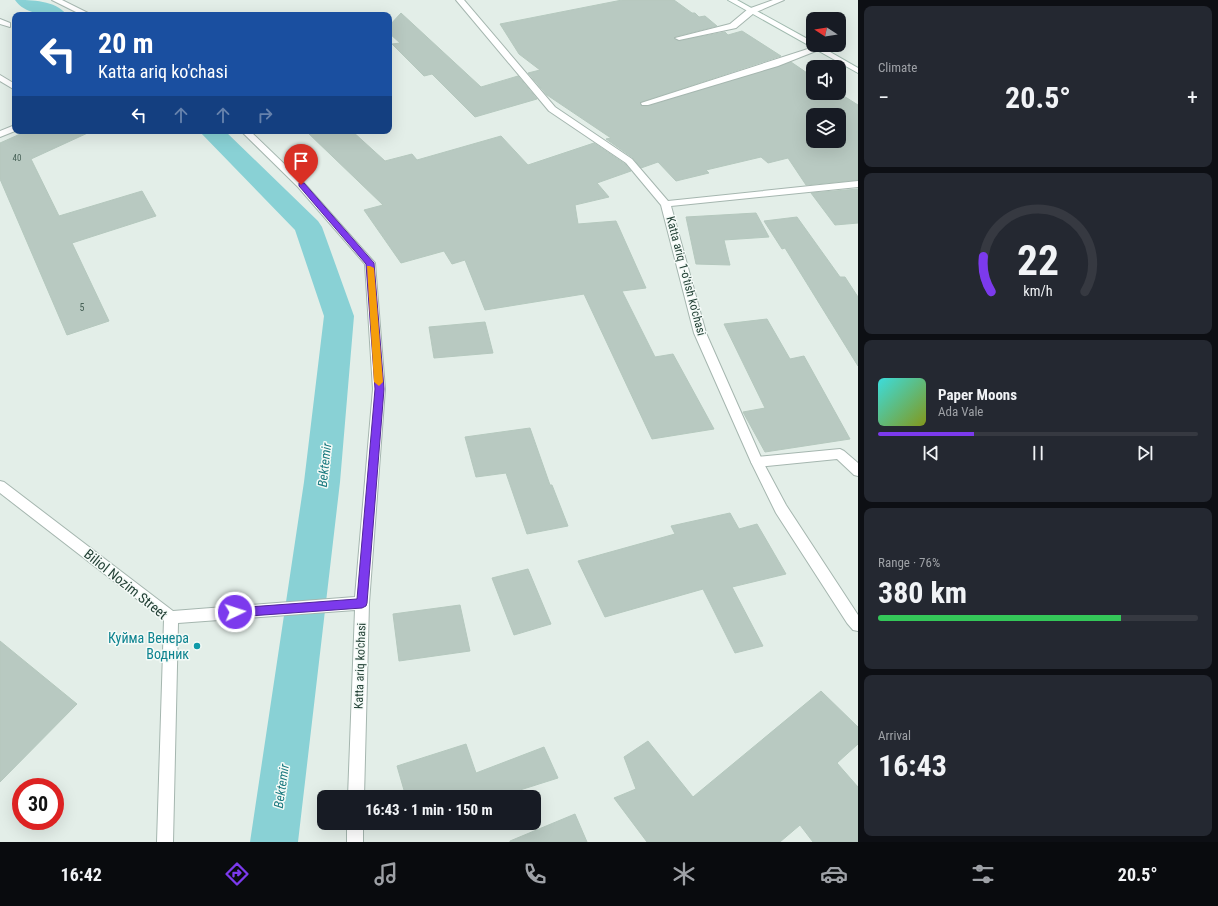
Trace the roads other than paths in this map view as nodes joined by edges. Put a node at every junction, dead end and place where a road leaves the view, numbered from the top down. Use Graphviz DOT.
graph roads {
  1 [pos="56,0"];
  2 [pos="77,0"];
  3 [pos="460,0"];
  4 [pos="732,0"];
  5 [pos="780,0"];
  6 [pos="65,4"];
  7 [pos="751,11"];
  8 [pos="82,12"];
  9 [pos="679,38"];
  10 [pos="806,43"];
  11 [pos="809,52"];
  12 [pos="823,52"];
  13 [pos="858,71"];
  14 [pos="0,77"];
  15 [pos="12,86"];
  16 [pos="645,103"];
  17 [pos="12,129"];
  18 [pos="0,134"];
  19 [pos="248,134"];
  20 [pos="858,184"];
  21 [pos="666,204"];
  22 [pos="757,462"];
  23 [pos="858,471"];
  24 [pos="0,486"];
  25 [pos="362,603"];
  26 [pos="171,617"];
  27 [pos="858,625"];
  28 [pos="356,790"];
  29 [pos="355,830"];
  30 [pos="165,842"];
  31 [pos="355,842"];
  1 -- 6 [label="street"];
  2 -- 6 [label="street"];
  3 -- 21 [label="street, Katta ariq 1-o'tish ko'chasi"];
  4 -- 7 [label="street"];
  5 -- 7 [label="street"];
  6 -- 8 [label="street"];
  7 -- 9 [label="street"];
  7 -- 10 [label="street"];
  11 -- 16 [label="street"];
  12 -- 13 [label="street"];
  14 -- 15 [label="street"];
  17 -- 18 [label="street"];
  19 -- 25 [label="street, Katta ariq ko'chasi"];
  20 -- 21 [label="street"];
  21 -- 22 [label="street, Katta ariq 1-o'tish ko'chasi"];
  22 -- 23 [label="street"];
  22 -- 27 [label="street, Katta ariq 1-o'tish ko'chasi"];
  24 -- 26 [label="street, Biliol Nozim Street"];
  25 -- 26 [label="street"];
  25 -- 28 [label="street, Katta ariq ko'chasi"];
  26 -- 30 [label="street, Biliol Nozim Street"];
  29 -- 31 [label="street"];
}
